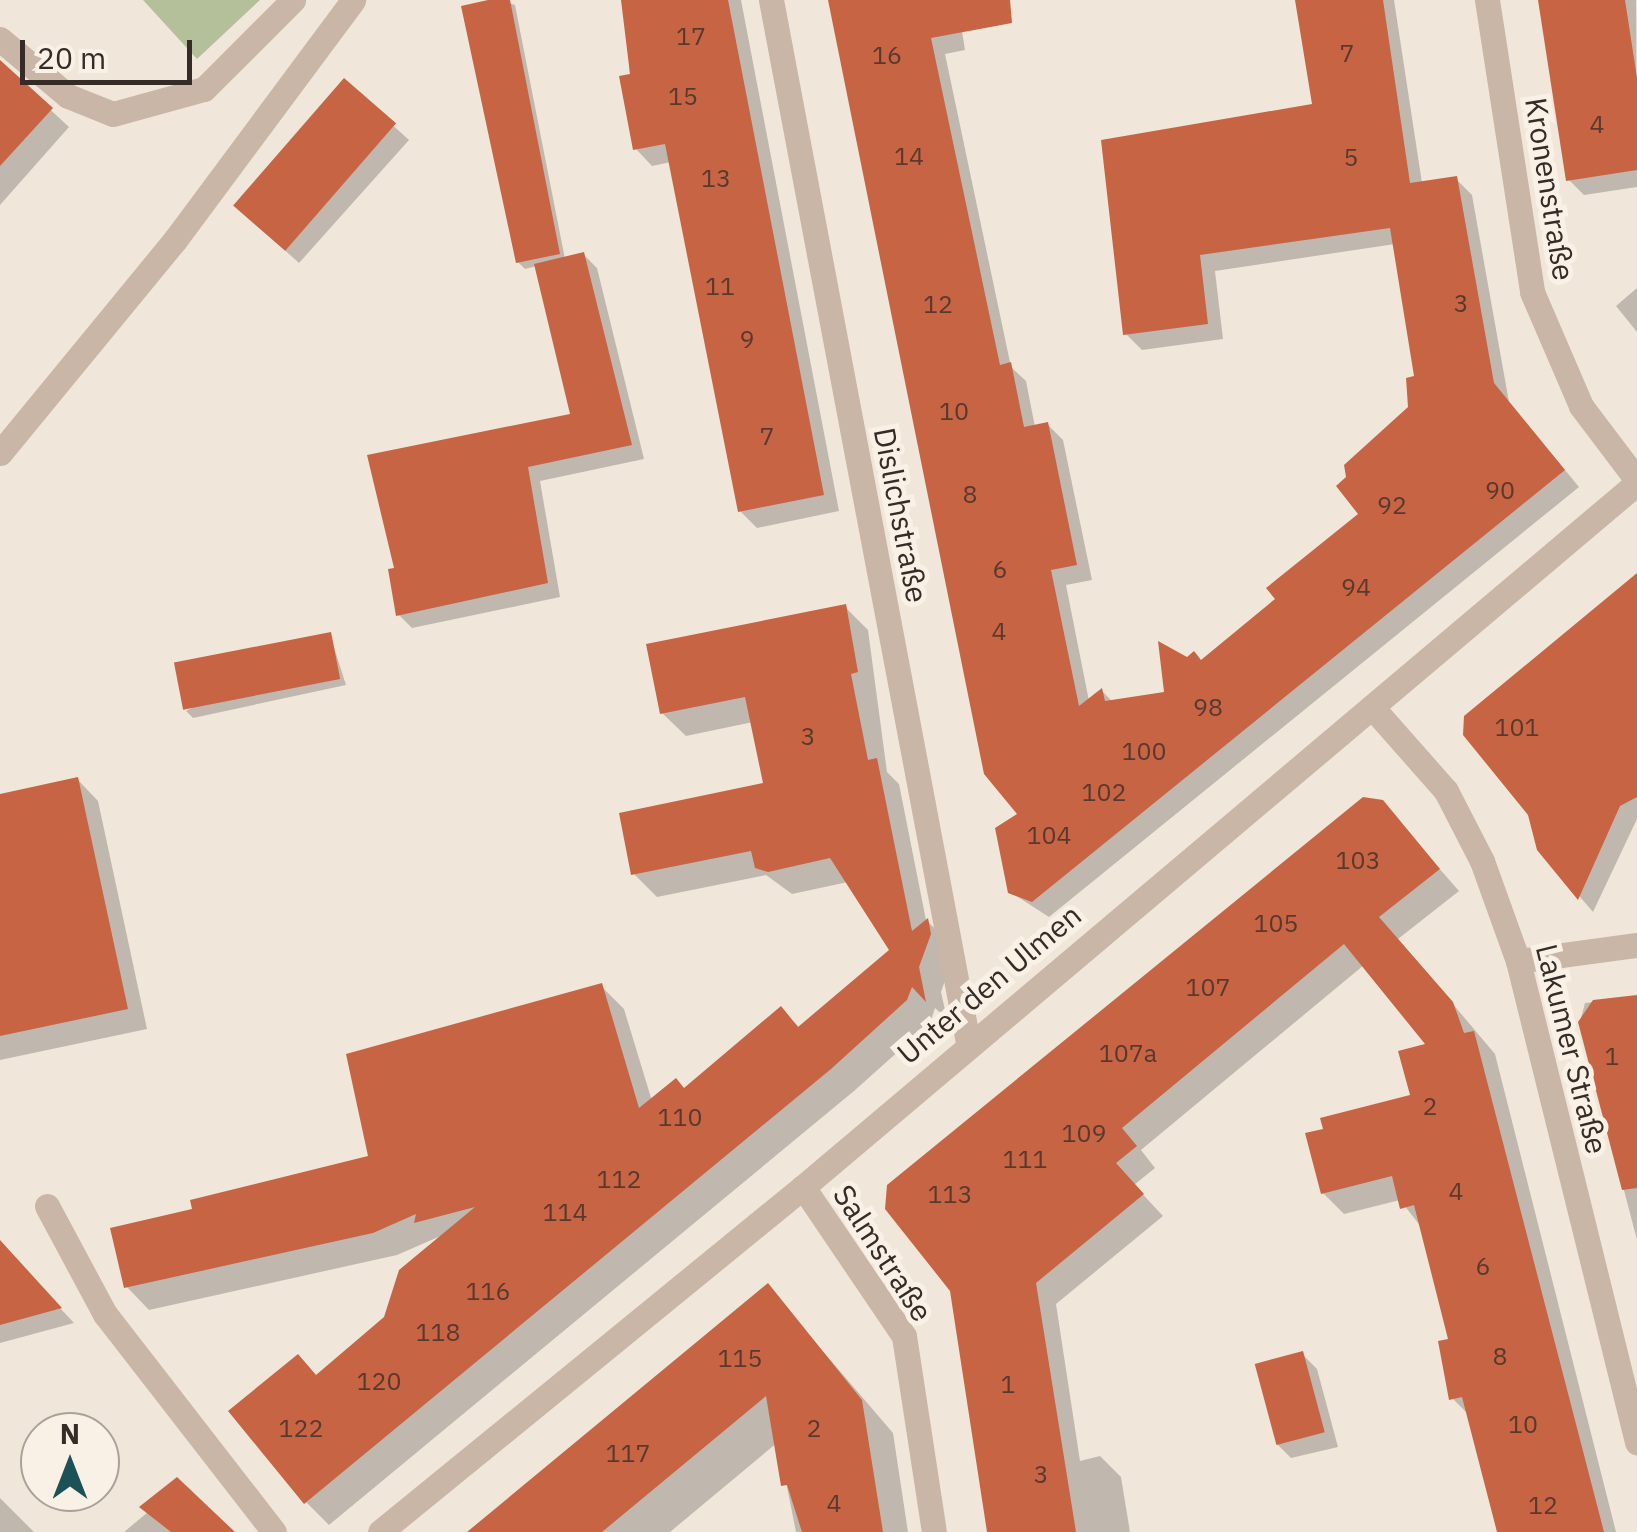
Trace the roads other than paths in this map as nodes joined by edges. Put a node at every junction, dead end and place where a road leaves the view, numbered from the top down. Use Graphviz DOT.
graph roads {
  1 [pos="293,0"];
  2 [pos="353,0"];
  3 [pos="771,0"];
  4 [pos="1487,0"];
  5 [pos="0,39"];
  6 [pos="0,453"];
  7 [pos="1637,482"];
  8 [pos="1372,706"];
  9 [pos="1637,945"];
  10 [pos="1518,961"];
  11 [pos="968,1043"];
  12 [pos="803,1187"];
  13 [pos="48,1206"];
  14 [pos="1637,1442"];
  15 [pos="274,1532"];
  16 [pos="380,1532"];
  17 [pos="934,1532"];
  1 -- 5 [label="street"];
  2 -- 6 [label="street"];
  3 -- 11 [label="street, Dislichstraße"];
  4 -- 7 [label="street, Kronenstraße"];
  7 -- 8 [label="street, Unter den Ulmen"];
  8 -- 10 [label="street, Lakumer Straße"];
  8 -- 11 [label="street, Unter den Ulmen"];
  9 -- 10 [label="street"];
  10 -- 14 [label="street, Lakumer Straße"];
  11 -- 12 [label="street, Unter den Ulmen"];
  12 -- 16 [label="street, Unter den Ulmen"];
  12 -- 17 [label="street, Salmstraße"];
  13 -- 15 [label="street"];
}
